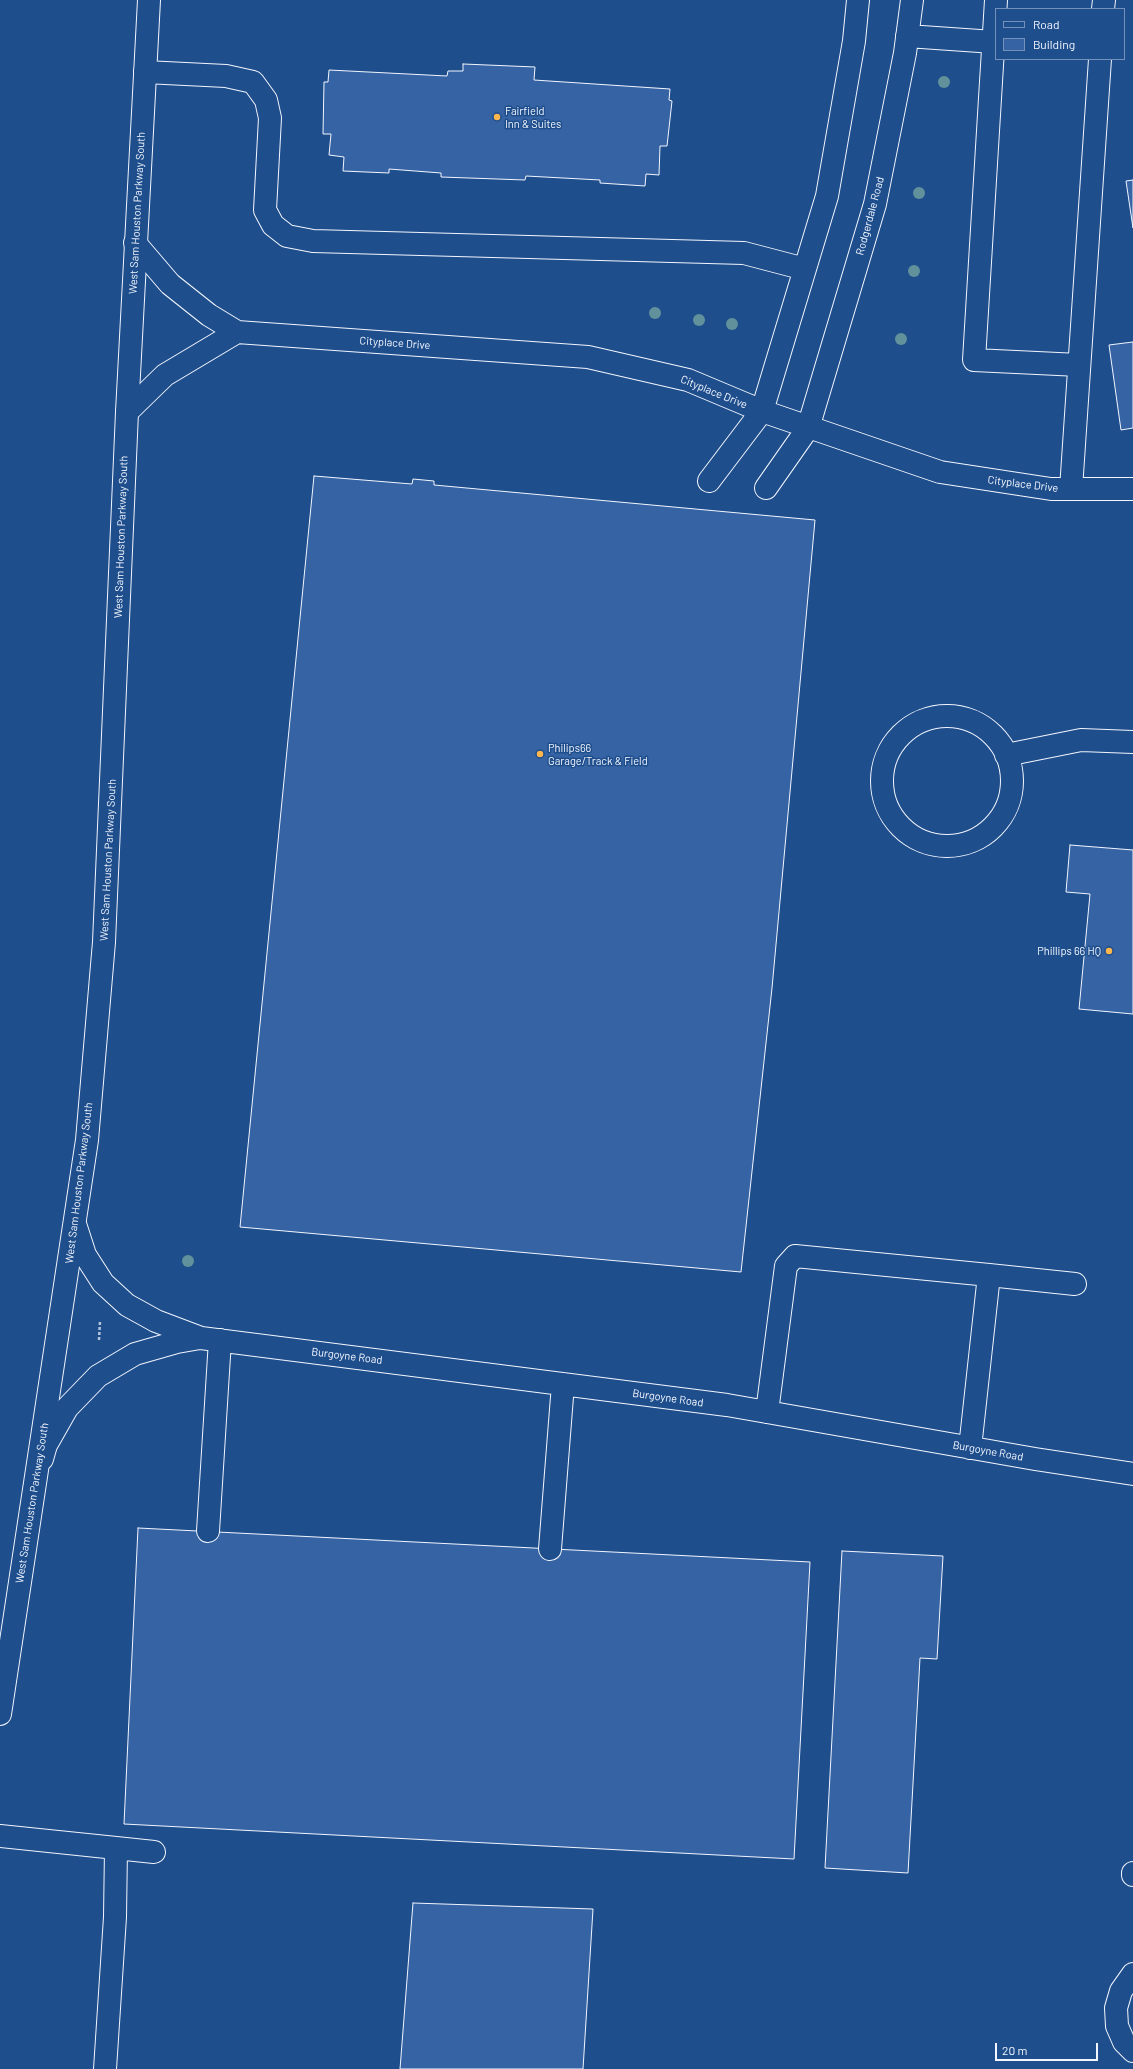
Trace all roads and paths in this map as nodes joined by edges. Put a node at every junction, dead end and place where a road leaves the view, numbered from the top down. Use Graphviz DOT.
graph roads {
  1 [pos="149,0"];
  2 [pos="858,0"];
  3 [pos="912,0"];
  4 [pos="995,21"];
  5 [pos="907,36"];
  6 [pos="994,42"];
  7 [pos="1100,60"];
  8 [pos="145,72"];
  9 [pos="136,243"];
  10 [pos="805,269"];
  11 [pos="237,332"];
  12 [pos="1079,365"];
  13 [pos="762,411"];
  14 [pos="127,412"];
  15 [pos="808,428"];
  16 [pos="709,481"];
  17 [pos="766,488"];
  18 [pos="1071,489"];
  19 [pos="1133,489"];
  20 [pos="1133,742"];
  21 [pos="1006,755"];
  22 [pos="75,1224"];
  23 [pos="989,1275"];
  24 [pos="1075,1284"];
  25 [pos="100,1313"];
  26 [pos="211,1339"];
  27 [pos="99,1345"];
  28 [pos="562,1384"];
  29 [pos="767,1412"];
  30 [pos="970,1448"];
  31 [pos="1133,1474"];
  32 [pos="35,1487"];
  33 [pos="208,1531"];
  34 [pos="550,1549"];
  35 [pos="0,1714"];
  36 [pos="0,1836"];
  37 [pos="116,1848"];
  38 [pos="154,1852"];
  39 [pos="1133,1974"];
  40 [pos="1133,2051"];
  41 [pos="105,2069"];
  1 -- 8 [label="street, West Sam Houston Parkway South"];
  2 -- 10 [label="street"];
  3 -- 5 [label="street, Rodgerdale Road"];
  4 -- 6 [label="street"];
  5 -- 6 [label="street"];
  5 -- 15 [label="street, Rodgerdale Road"];
  6 -- 12 [label="street"];
  7 -- 12 [label="street"];
  8 -- 9 [label="street, West Sam Houston Parkway South"];
  8 -- 10 [label="street"];
  9 -- 11 [label="street, Cityplace Drive"];
  9 -- 14 [label="street, West Sam Houston Parkway South"];
  10 -- 13 [label="street"];
  11 -- 13 [label="street, Cityplace Drive"];
  11 -- 14 [label="street"];
  12 -- 18 [label="street"];
  13 -- 15 [label="street, Cityplace Drive"];
  13 -- 16 [label="street"];
  14 -- 22 [label="street, West Sam Houston Parkway South"];
  15 -- 17 [label="street, Rodgerdale Road"];
  15 -- 18 [label="street, Cityplace Drive"];
  18 -- 19 [label="street, Cityplace Drive"];
  20 -- 21 [label="street"];
  21 -- 21 [label="street"];
  22 -- 26 [label="street, Burgoyne Road"];
  22 -- 32 [label="street, West Sam Houston Parkway South"];
  23 -- 24 [label="street"];
  23 -- 29 [label="street"];
  23 -- 30 [label="street"];
  25 -- 27 [label="path"];
  26 -- 28 [label="street, Burgoyne Road"];
  26 -- 32 [label="street, Burgoyne Road"];
  26 -- 33 [label="street"];
  28 -- 29 [label="street, Burgoyne Road"];
  28 -- 34 [label="street"];
  29 -- 30 [label="street, Burgoyne Road"];
  30 -- 31 [label="street, Burgoyne Road"];
  32 -- 35 [label="street, West Sam Houston Parkway South"];
  36 -- 37 [label="street"];
  37 -- 38 [label="street"];
  37 -- 41 [label="street"];
  39 -- 40 [label="street"];
}
